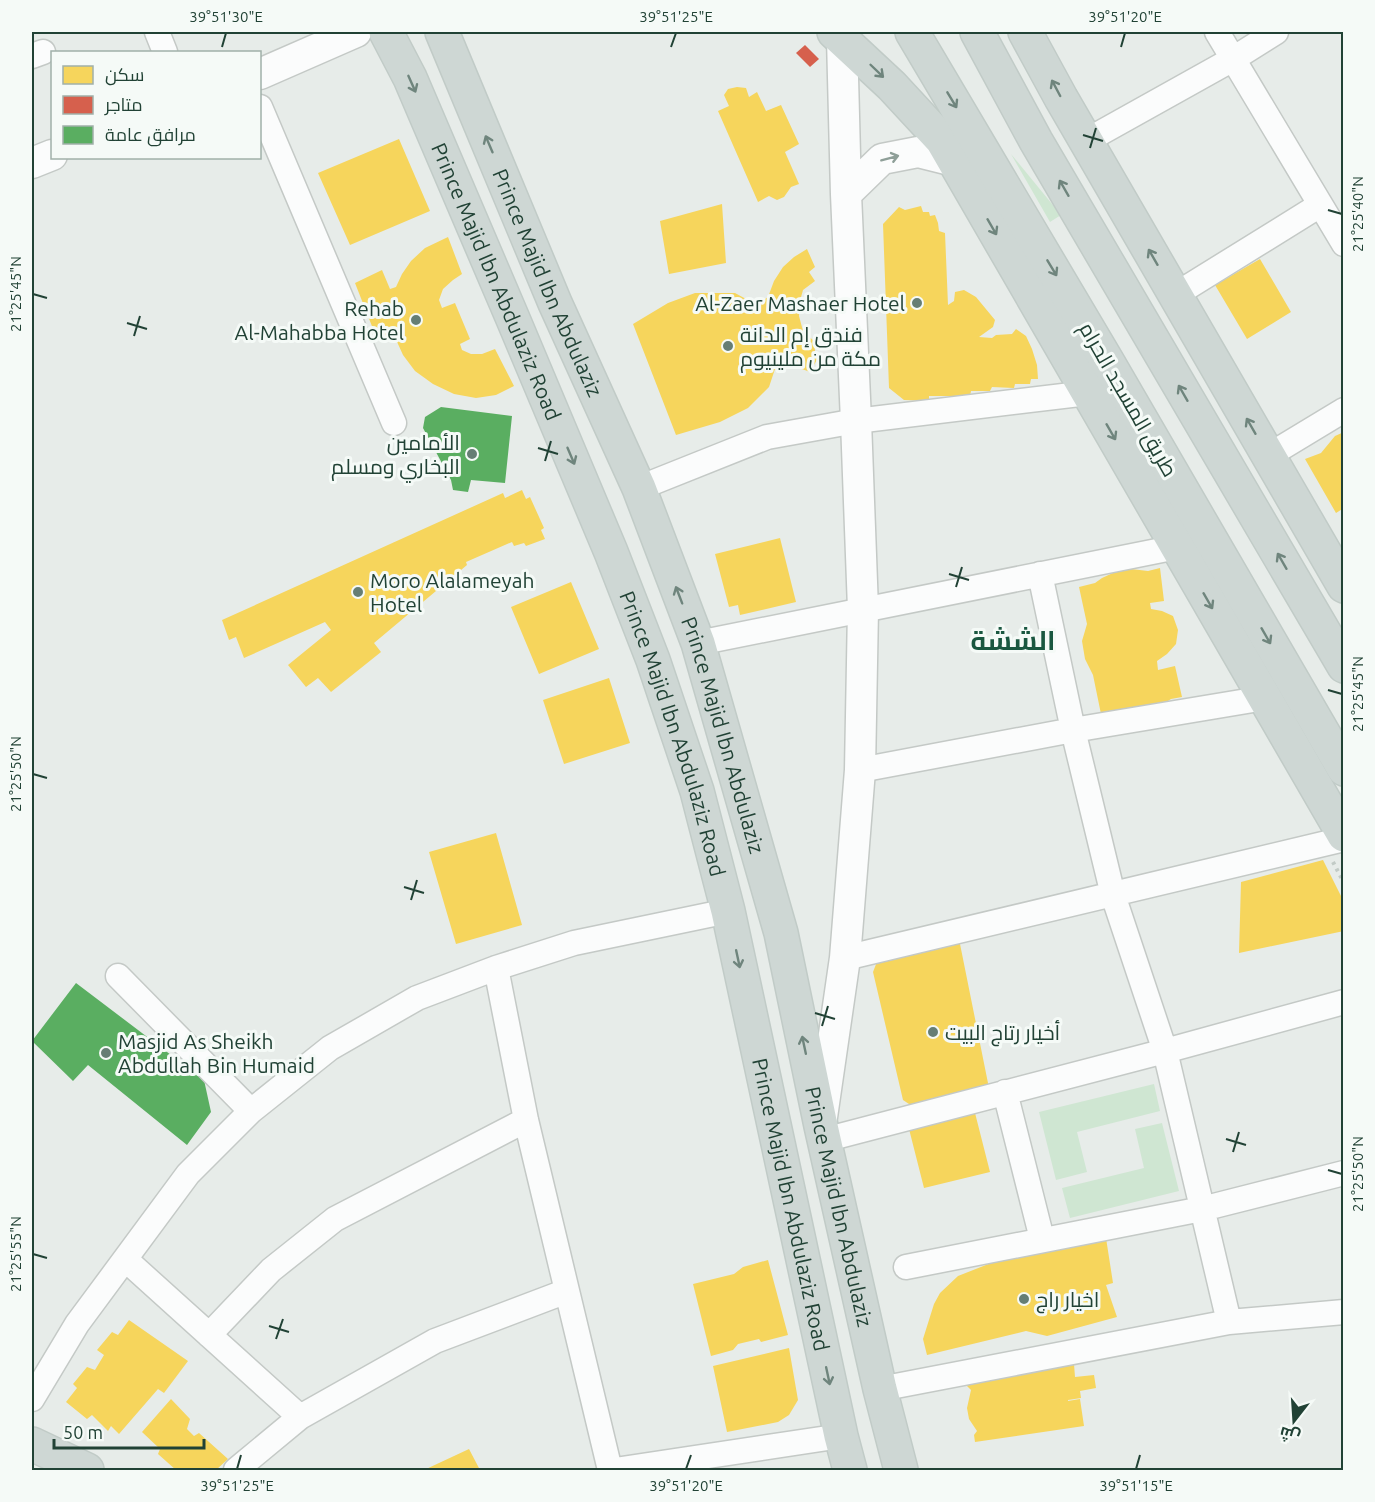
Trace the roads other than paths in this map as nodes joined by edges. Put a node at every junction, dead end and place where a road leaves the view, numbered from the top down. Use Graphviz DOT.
graph roads {
  1 [pos="157,32"];
  2 [pos="356,32"];
  3 [pos="386,32"];
  4 [pos="442,32"];
  5 [pos="912,32"];
  6 [pos="977,32"];
  7 [pos="1025,32"];
  8 [pos="1217,32"];
  9 [pos="1276,32"];
  10 [pos="838,35"];
  11 [pos="165,51"];
  12 [pos="1233,59"];
  13 [pos="261,74"];
  14 [pos="261,109"];
  15 [pos="1086,141"];
  16 [pos="51,155"];
  17 [pos="954,161"];
  18 [pos="32,163"];
  19 [pos="846,194"];
  20 [pos="1320,205"];
  21 [pos="1344,244"];
  22 [pos="1175,295"];
  23 [pos="555,303"];
  24 [pos="513,319"];
  25 [pos="1088,393"];
  26 [pos="1344,410"];
  27 [pos="856,421"];
  28 [pos="394,423"];
  29 [pos="1268,456"];
  30 [pos="639,488"];
  31 [pos="1193,510"];
  32 [pos="1171,536"];
  33 [pos="1040,574"];
  34 [pos="1344,586"];
  35 [pos="863,609"];
  36 [pos="698,643"];
  37 [pos="1344,666"];
  38 [pos="1264,698"];
  39 [pos="1073,730"];
  40 [pos="1344,769"];
  41 [pos="860,770"];
  42 [pos="1344,835"];
  43 [pos="1344,839"];
  44 [pos="1113,895"];
  45 [pos="728,910"];
  46 [pos="845,958"];
  47 [pos="496,968"];
  48 [pos="118,976"];
  49 [pos="1344,1002"];
  50 [pos="1165,1051"];
  51 [pos="1005,1092"];
  52 [pos="251,1111"];
  53 [pos="526,1120"];
  54 [pos="822,1133"];
  55 [pos="1344,1173"];
  56 [pos="1202,1209"];
  57 [pos="1042,1239"];
  58 [pos="125,1259"];
  59 [pos="906,1267"];
  60 [pos="567,1291"];
  61 [pos="1344,1312"];
  62 [pos="1229,1322"];
  63 [pos="209,1335"];
  64 [pos="880,1389"];
  65 [pos="32,1399"];
  66 [pos="300,1417"];
  67 [pos="840,1436"];
  68 [pos="32,1444"];
  69 [pos="87,1470"];
  70 [pos="236,1470"];
  71 [pos="610,1470"];
  72 [pos="615,1470"];
  73 [pos="850,1470"];
  74 [pos="902,1470"];
  1 -- 11 [label="street"];
  2 -- 13 [label="street"];
  3 -- 24 [label="main road, Prince Majid Ibn Abdulaziz Road, one-way"];
  23 -- 4 [label="main road, Prince Majid Ibn Abdulaziz, one-way"];
  5 -- 31 [label="main road, طريق المسجد الحرام, one-way"];
  37 -- 6 [label="main road, one-way"];
  15 -- 7 [label="main road, one-way"];
  8 -- 12 [label="street"];
  9 -- 12 [label="street"];
  10 -- 17 [label="main road, one-way"];
  10 -- 19 [label="street"];
  12 -- 15 [label="street"];
  12 -- 20 [label="street"];
  14 -- 28 [label="street"];
  22 -- 15 [label="main road, one-way"];
  16 -- 18 [label="street"];
  19 -- 17 [label="street, one-way"];
  17 -- 25 [label="main road, one-way"];
  19 -- 27 [label="street"];
  20 -- 21 [label="street"];
  20 -- 22 [label="street"];
  29 -- 22 [label="main road, one-way"];
  23 -- 24 [label="main road"];
  23 -- 30 [label="main road, Prince Majid Ibn Abdulaziz"];
  24 -- 45 [label="main road, Prince Majid Ibn Abdulaziz Road, one-way"];
  25 -- 27 [label="street"];
  25 -- 32 [label="main road, one-way"];
  26 -- 29 [label="street"];
  27 -- 30 [label="street"];
  27 -- 35 [label="street"];
  29 -- 34 [label="main road"];
  36 -- 30 [label="main road, Prince Majid Ibn Abdulaziz, one-way"];
  31 -- 32 [label="main road"];
  31 -- 40 [label="main road, طريق المسجد الحرام, one-way"];
  32 -- 33 [label="street"];
  32 -- 38 [label="main road, one-way"];
  33 -- 35 [label="street"];
  33 -- 39 [label="street"];
  35 -- 36 [label="street"];
  35 -- 41 [label="street"];
  54 -- 36 [label="main road, Prince Majid Ibn Abdulaziz, one-way"];
  38 -- 39 [label="street"];
  38 -- 42 [label="main road"];
  39 -- 41 [label="street"];
  39 -- 44 [label="street"];
  41 -- 46 [label="street"];
  43 -- 44 [label="street"];
  44 -- 46 [label="street"];
  44 -- 50 [label="street"];
  45 -- 47 [label="street"];
  45 -- 67 [label="main road, Prince Majid Ibn Abdulaziz Road, one-way"];
  46 -- 54 [label="street"];
  47 -- 52 [label="street"];
  47 -- 53 [label="street"];
  48 -- 52 [label="street"];
  49 -- 50 [label="street"];
  50 -- 51 [label="street"];
  50 -- 56 [label="street"];
  51 -- 54 [label="street"];
  51 -- 57 [label="street"];
  52 -- 58 [label="street"];
  53 -- 60 [label="street"];
  53 -- 63 [label="street"];
  54 -- 64 [label="main road, Prince Majid Ibn Abdulaziz"];
  55 -- 56 [label="street"];
  56 -- 57 [label="street"];
  56 -- 62 [label="street"];
  57 -- 59 [label="street"];
  58 -- 63 [label="street"];
  58 -- 65 [label="street"];
  60 -- 66 [label="street"];
  60 -- 71 [label="street"];
  61 -- 62 [label="street"];
  62 -- 64 [label="street"];
  63 -- 66 [label="street"];
  64 -- 74 [label="main road, Prince Majid Ibn Abdulaziz"];
  66 -- 70 [label="street"];
  67 -- 72 [label="street"];
  67 -- 73 [label="main road, Prince Majid Ibn Abdulaziz Road"];
  68 -- 69 [label="main road"];
}
